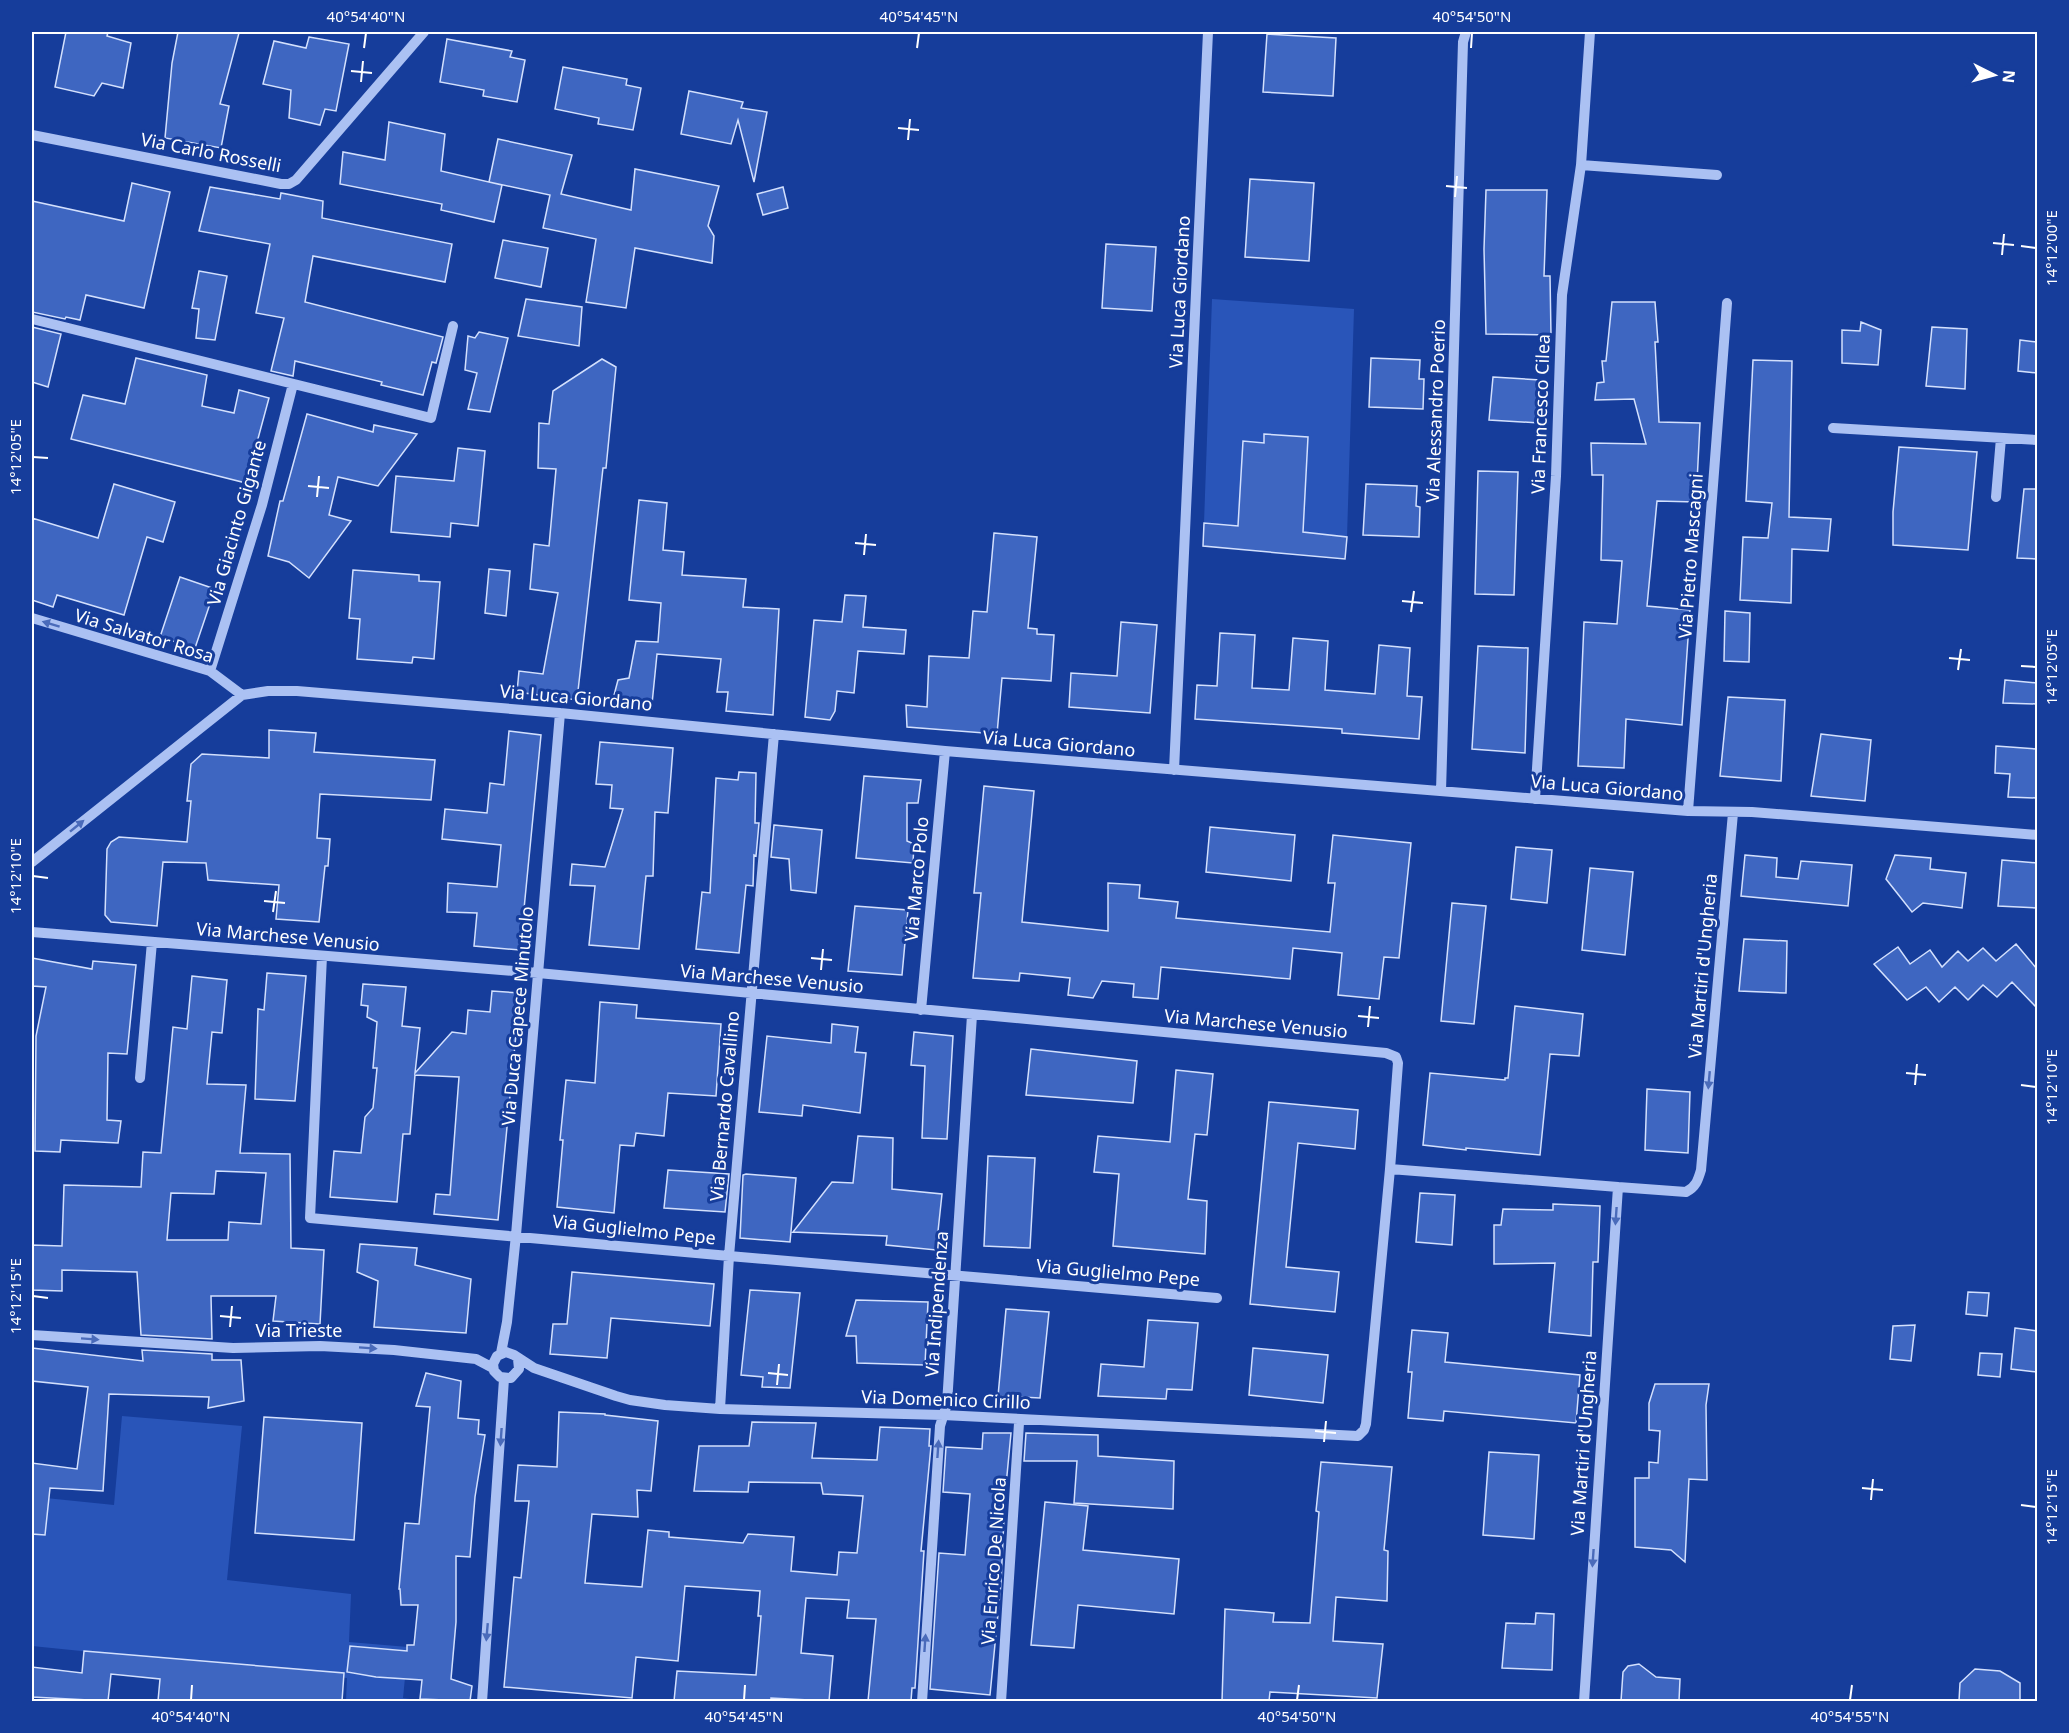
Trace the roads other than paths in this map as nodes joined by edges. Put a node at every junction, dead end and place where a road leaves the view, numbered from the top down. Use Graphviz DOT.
graph roads {
  1 [pos="424,32"];
  2 [pos="1208,32"];
  3 [pos="1466,32"];
  4 [pos="1590,32"];
  5 [pos="32,135"];
  6 [pos="1581,165"];
  7 [pos="1717,175"];
  8 [pos="1727,303"];
  9 [pos="32,319"];
  10 [pos="453,326"];
  11 [pos="293,384"];
  12 [pos="1833,428"];
  13 [pos="2001,438"];
  14 [pos="2037,440"];
  15 [pos="1996,497"];
  16 [pos="32,618"];
  17 [pos="210,672"];
  18 [pos="242,695"];
  19 [pos="560,713"];
  20 [pos="774,734"];
  21 [pos="945,751"];
  22 [pos="1174,770"];
  23 [pos="1441,791"];
  24 [pos="1535,799"];
  25 [pos="1688,811"];
  26 [pos="1733,813"];
  27 [pos="2037,835"];
  28 [pos="32,862"];
  29 [pos="32,932"];
  30 [pos="152,942"];
  31 [pos="322,956"];
  32 [pos="538,973"];
  33 [pos="751,994"];
  34 [pos="921,1010"];
  35 [pos="972,1015"];
  36 [pos="140,1078"];
  37 [pos="1390,1169"];
  38 [pos="1618,1187"];
  39 [pos="516,1235"];
  40 [pos="729,1256"];
  41 [pos="956,1275"];
  42 [pos="1217,1298"];
  43 [pos="507,1322"];
  44 [pos="32,1335"];
  45 [pos="501,1353"];
  46 [pos="516,1357"];
  47 [pos="493,1368"];
  48 [pos="534,1368"];
  49 [pos="517,1373"];
  50 [pos="504,1379"];
  51 [pos="720,1409"];
  52 [pos="944,1415"];
  53 [pos="1019,1423"];
  54 [pos="482,1701"];
  55 [pos="922,1701"];
  56 [pos="1001,1701"];
  57 [pos="1584,1701"];
  1 -- 5 [label="street, Via Carlo Rosselli"];
  2 -- 22 [label="street, Via Luca Giordano"];
  3 -- 23 [label="street, Via Alessandro Poerio"];
  4 -- 6 [label="street, Via Francesco Cilea"];
  6 -- 7 [label="street"];
  6 -- 24 [label="street, Via Francesco Cilea"];
  8 -- 25 [label="street, Via Pietro Mascagni"];
  9 -- 11 [label="street"];
  10 -- 11 [label="street"];
  11 -- 17 [label="street, Via Giacinto Gigante"];
  12 -- 13 [label="street"];
  13 -- 14 [label="street"];
  13 -- 15 [label="street"];
  17 -- 16 [label="street, Via Salvator Rosa, one-way"];
  17 -- 18 [label="street, Via Salvator Rosa"];
  18 -- 19 [label="street, Via Luca Giordano"];
  28 -- 18 [label="street, one-way"];
  19 -- 20 [label="street, Via Luca Giordano"];
  19 -- 32 [label="street, Via Duca Capece Minutolo"];
  20 -- 21 [label="street, Via Luca Giordano"];
  20 -- 33 [label="street, Via Bernardo Cavallino"];
  21 -- 22 [label="street, Via Luca Giordano"];
  21 -- 34 [label="street, Via Marco Polo"];
  22 -- 23 [label="street, Via Luca Giordano"];
  23 -- 24 [label="street, Via Luca Giordano"];
  24 -- 25 [label="street, Via Luca Giordano"];
  25 -- 26 [label="street, Via Luca Giordano"];
  26 -- 27 [label="street, Via Luca Giordano"];
  26 -- 38 [label="street, Via Martiri d'Ungheria, one-way"];
  29 -- 30 [label="street, Via Marchese Venusio"];
  30 -- 31 [label="street, Via Marchese Venusio"];
  30 -- 36 [label="street"];
  31 -- 32 [label="street, Via Marchese Venusio"];
  31 -- 39 [label="street, Via Guglielmo Pepe"];
  32 -- 33 [label="street, Via Marchese Venusio"];
  32 -- 39 [label="street, Via Duca Capece Minutolo"];
  33 -- 34 [label="street, Via Marchese Venusio"];
  33 -- 40 [label="street, Via Bernardo Cavallino"];
  34 -- 35 [label="street, Via Marchese Venusio"];
  35 -- 37 [label="street, Via Marchese Venusio"];
  35 -- 41 [label="street, Via Indipendenza"];
  37 -- 38 [label="street, Via Martiri d'Ungheria"];
  37 -- 52 [label="street, Via Domenico Cirillo"];
  38 -- 57 [label="street, Via Martiri d'Ungheria, one-way"];
  39 -- 40 [label="street, Via Guglielmo Pepe"];
  39 -- 43 [label="street, Via Duca Capece Minutolo"];
  40 -- 41 [label="street, Via Guglielmo Pepe"];
  40 -- 51 [label="street, Via Bernardo Cavallino"];
  41 -- 42 [label="street, Via Guglielmo Pepe"];
  41 -- 52 [label="street, Via Indipendenza"];
  43 -- 45 [label="street, Via Duca Capece Minutolo"];
  43 -- 46 [label="street, Via Duca Capece Minutolo"];
  44 -- 47 [label="street, Via Trieste, one-way"];
  45 -- 46 [label="street"];
  45 -- 47 [label="street"];
  46 -- 48 [label="street, Via Domenico Cirillo"];
  46 -- 49 [label="street"];
  47 -- 50 [label="street"];
  48 -- 49 [label="street"];
  48 -- 51 [label="street, Via Domenico Cirillo"];
  49 -- 50 [label="street"];
  50 -- 54 [label="street, one-way"];
  51 -- 52 [label="street, Via Domenico Cirillo"];
  55 -- 52 [label="street, Via Indipendenza, one-way"];
  53 -- 56 [label="street, Via Enrico De Nicola"];
}
